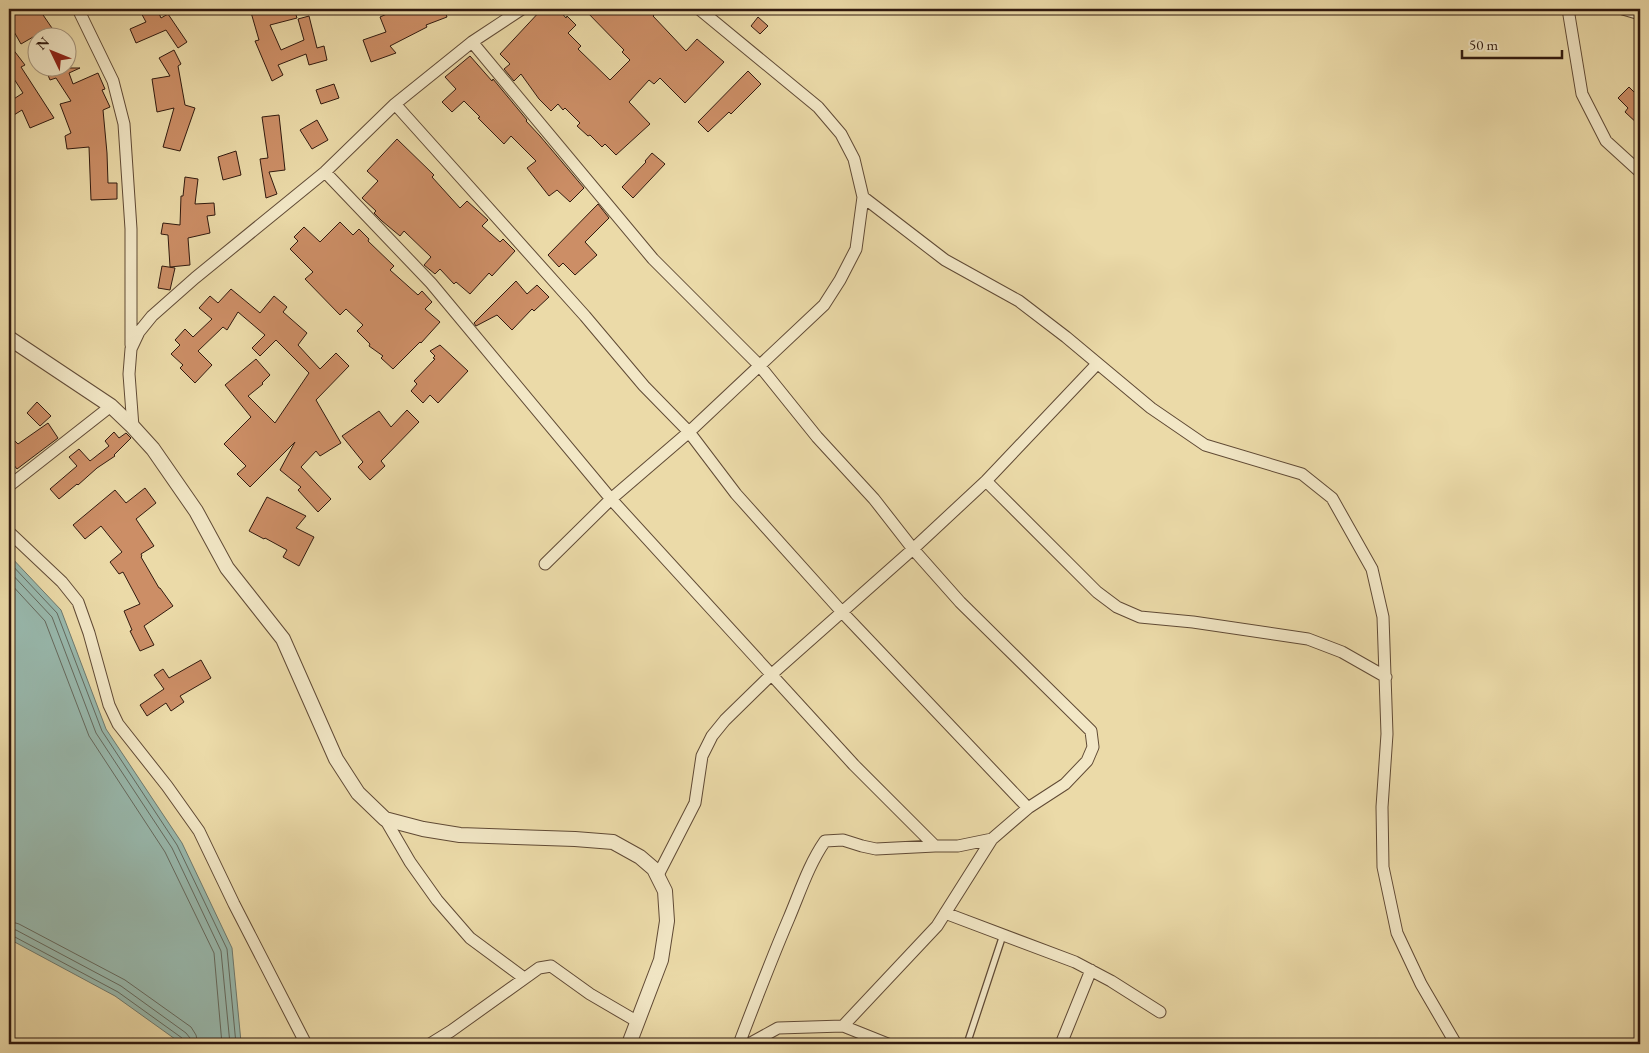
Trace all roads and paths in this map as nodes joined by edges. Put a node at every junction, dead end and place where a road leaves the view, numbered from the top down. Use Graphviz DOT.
graph roads {
  1 [pos="78,9"];
  2 [pos="522,9"];
  3 [pos="699,9"];
  4 [pos="1568,9"];
  5 [pos="1623,9"];
  6 [pos="1640,14"];
  7 [pos="472,42"];
  8 [pos="395,104"];
  9 [pos="325,172"];
  10 [pos="1640,172"];
  11 [pos="863,198"];
  12 [pos="9,338"];
  13 [pos="131,349"];
  14 [pos="1097,364"];
  15 [pos="759,365"];
  16 [pos="111,406"];
  17 [pos="134,427"];
  18 [pos="689,432"];
  19 [pos="986,482"];
  20 [pos="9,486"];
  21 [pos="611,499"];
  22 [pos="9,532"];
  23 [pos="913,549"];
  24 [pos="545,564"];
  25 [pos="842,612"];
  26 [pos="772,674"];
  27 [pos="1386,678"];
  28 [pos="1028,808"];
  29 [pos="385,819"];
  30 [pos="992,839"];
  31 [pos="935,846"];
  32 [pos="658,877"];
  33 [pos="945,913"];
  34 [pos="1003,935"];
  35 [pos="1091,970"];
  36 [pos="524,978"];
  37 [pos="1160,1012"];
  38 [pos="638,1022"];
  39 [pos="843,1026"];
  40 [pos="306,1044"];
  41 [pos="430,1044"];
  42 [pos="629,1044"];
  43 [pos="739,1044"];
  44 [pos="749,1044"];
  45 [pos="888,1044"];
  46 [pos="967,1044"];
  47 [pos="1061,1044"];
  48 [pos="1456,1044"];
  1 -- 13 [label="street"];
  2 -- 7 [label="street"];
  3 -- 11 [label="street"];
  4 -- 10 [label="street"];
  5 -- 6 [label="street"];
  7 -- 8 [label="street"];
  7 -- 15 [label="street"];
  8 -- 9 [label="street"];
  8 -- 18 [label="street"];
  9 -- 13 [label="street"];
  9 -- 21 [label="street"];
  11 -- 14 [label="street"];
  11 -- 15 [label="street"];
  12 -- 16 [label="street"];
  13 -- 17 [label="street"];
  14 -- 19 [label="street"];
  14 -- 27 [label="street"];
  15 -- 18 [label="street"];
  15 -- 23 [label="street"];
  16 -- 17 [label="street"];
  16 -- 20 [label="street"];
  17 -- 29 [label="street"];
  18 -- 21 [label="street"];
  18 -- 25 [label="street"];
  19 -- 23 [label="street"];
  19 -- 27 [label="street"];
  21 -- 24 [label="street"];
  21 -- 26 [label="street"];
  22 -- 40 [label="street"];
  23 -- 25 [label="street"];
  23 -- 28 [label="street"];
  25 -- 26 [label="street"];
  25 -- 28 [label="street"];
  26 -- 31 [label="street"];
  26 -- 32 [label="street"];
  27 -- 48 [label="street"];
  28 -- 30 [label="street"];
  29 -- 32 [label="street"];
  29 -- 36 [label="street"];
  30 -- 31 [label="street"];
  30 -- 33 [label="street"];
  31 -- 43 [label="street"];
  32 -- 38 [label="street"];
  33 -- 34 [label="street"];
  33 -- 39 [label="street"];
  34 -- 35 [label="street"];
  34 -- 46 [label="lane"];
  35 -- 37 [label="street"];
  35 -- 47 [label="street"];
  36 -- 38 [label="street"];
  36 -- 41 [label="street"];
  38 -- 42 [label="street"];
  39 -- 44 [label="street"];
  39 -- 45 [label="street"];
}
